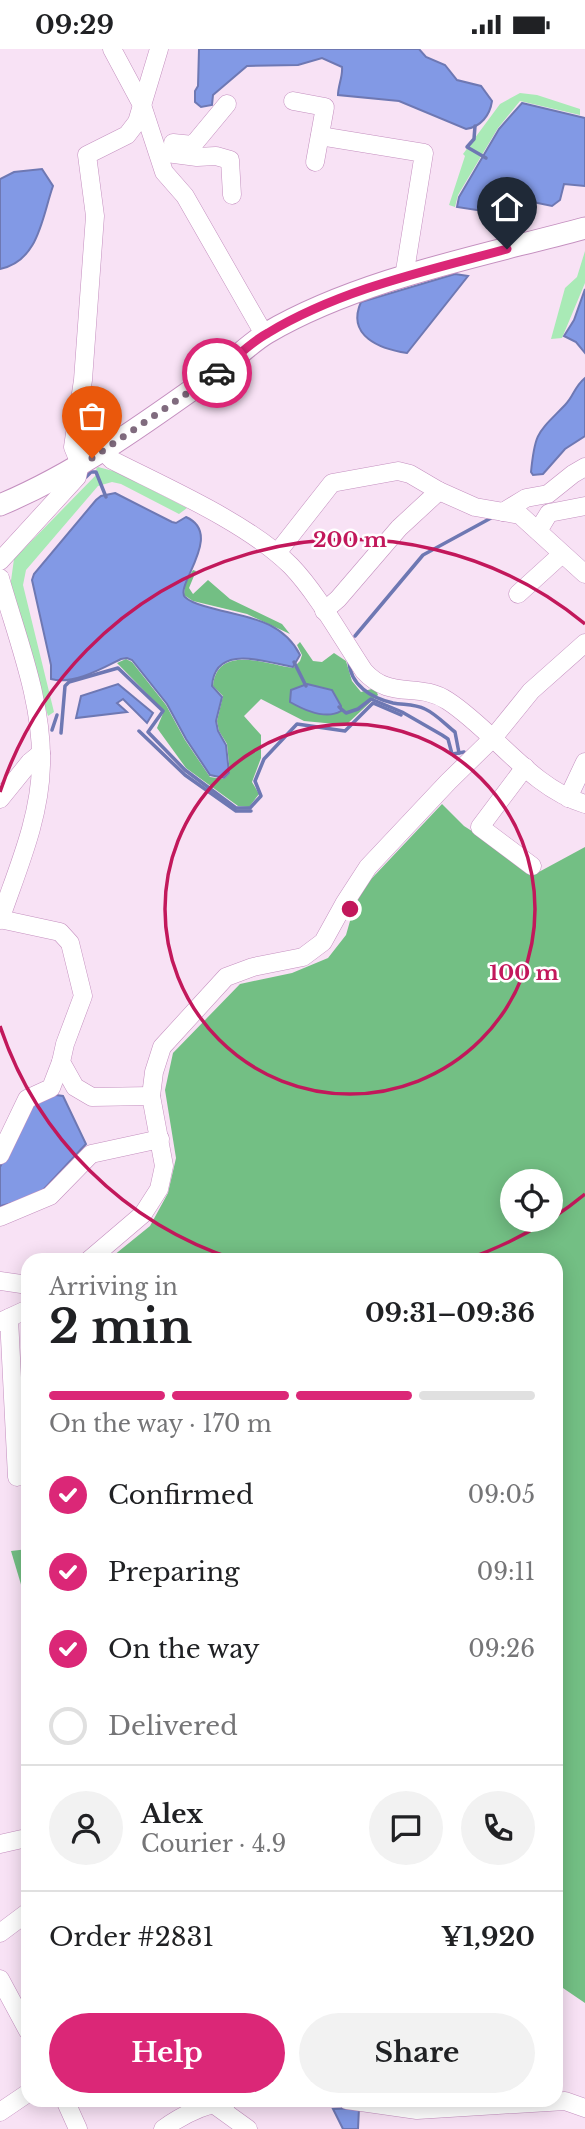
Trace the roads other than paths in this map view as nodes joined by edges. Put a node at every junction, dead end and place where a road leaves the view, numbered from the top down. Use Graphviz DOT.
graph roads {
  1 [pos="111,49"];
  2 [pos="159,49"];
  3 [pos="293,101"];
  4 [pos="227,104"];
  5 [pos="142,105"];
  6 [pos="320,136"];
  7 [pos="158,146"];
  8 [pos="315,162"];
  9 [pos="232,195"];
  10 [pos="585,229"];
  11 [pos="404,277"];
  12 [pos="264,334"];
  13 [pos="103,451"];
  14 [pos="80,464"];
  15 [pos="585,467"];
  16 [pos="439,491"];
  17 [pos="0,505"];
  18 [pos="585,506"];
  19 [pos="503,512"];
  20 [pos="538,531"];
  21 [pos="277,553"];
  22 [pos="572,555"];
  23 [pos="0,561"];
  24 [pos="585,574"];
  25 [pos="0,578"];
  26 [pos="518,594"];
  27 [pos="324,611"];
  28 [pos="585,643"];
  29 [pos="493,739"];
  30 [pos="41,753"];
  31 [pos="585,762"];
  32 [pos="525,767"];
  33 [pos="568,798"];
  34 [pos="0,799"];
  35 [pos="585,804"];
  36 [pos="532,866"];
  37 [pos="0,920"];
  38 [pos="61,1062"];
  39 [pos="151,1096"];
  40 [pos="160,1139"];
  41 [pos="0,1155"];
  42 [pos="0,1217"];
  43 [pos="97,1253"];
  44 [pos="0,1281"];
  45 [pos="21,1284"];
  46 [pos="21,1312"];
  47 [pos="4,1320"];
  48 [pos="15,1476"];
  49 [pos="21,1839"];
  50 [pos="0,1844"];
  51 [pos="21,1917"];
  52 [pos="0,1933"];
  53 [pos="0,1979"];
  54 [pos="21,2018"];
  55 [pos="21,2098"];
  56 [pos="563,2101"];
  57 [pos="68,2107"];
  58 [pos="206,2107"];
  59 [pos="225,2107"];
  60 [pos="400,2107"];
  61 [pos="466,2107"];
  62 [pos="585,2108"];
  63 [pos="0,2112"];
  64 [pos="78,2129"];
  65 [pos="163,2129"];
  66 [pos="248,2129"];
  1 -- 5 [label="street"];
  2 -- 5 [label="street"];
  3 -- 6 [label="street"];
  4 -- 7 [label="street"];
  5 -- 7 [label="street"];
  5 -- 14 [label="street"];
  6 -- 8 [label="street"];
  6 -- 11 [label="street"];
  7 -- 9 [label="street"];
  7 -- 12 [label="street"];
  10 -- 11 [label="main road"];
  11 -- 12 [label="main road"];
  12 -- 13 [label="main road"];
  13 -- 14 [label="main road"];
  13 -- 21 [label="street"];
  14 -- 17 [label="main road"];
  14 -- 23 [label="street"];
  15 -- 19 [label="street"];
  16 -- 19 [label="street"];
  16 -- 21 [label="street"];
  16 -- 27 [label="street"];
  18 -- 20 [label="street"];
  19 -- 20 [label="street"];
  20 -- 22 [label="street"];
  21 -- 27 [label="street"];
  22 -- 24 [label="street"];
  22 -- 26 [label="street"];
  25 -- 30 [label="street"];
  27 -- 29 [label="street"];
  28 -- 29 [label="street"];
  29 -- 32 [label="street"];
  29 -- 39 [label="street"];
  30 -- 34 [label="street"];
  30 -- 37 [label="street"];
  31 -- 33 [label="street"];
  32 -- 33 [label="street"];
  32 -- 36 [label="street"];
  33 -- 35 [label="street"];
  37 -- 38 [label="street"];
  38 -- 39 [label="street"];
  38 -- 41 [label="street"];
  39 -- 40 [label="street"];
  40 -- 42 [label="street"];
  40 -- 43 [label="street"];
  44 -- 45 [label="street"];
  46 -- 47 [label="street"];
  47 -- 48 [label="street"];
  49 -- 50 [label="street"];
  51 -- 52 [label="street"];
  53 -- 54 [label="street"];
  55 -- 63 [label="street"];
  56 -- 62 [label="street"];
  57 -- 64 [label="street"];
  58 -- 65 [label="street"];
  59 -- 66 [label="street"];
  60 -- 61 [label="street"];
}
